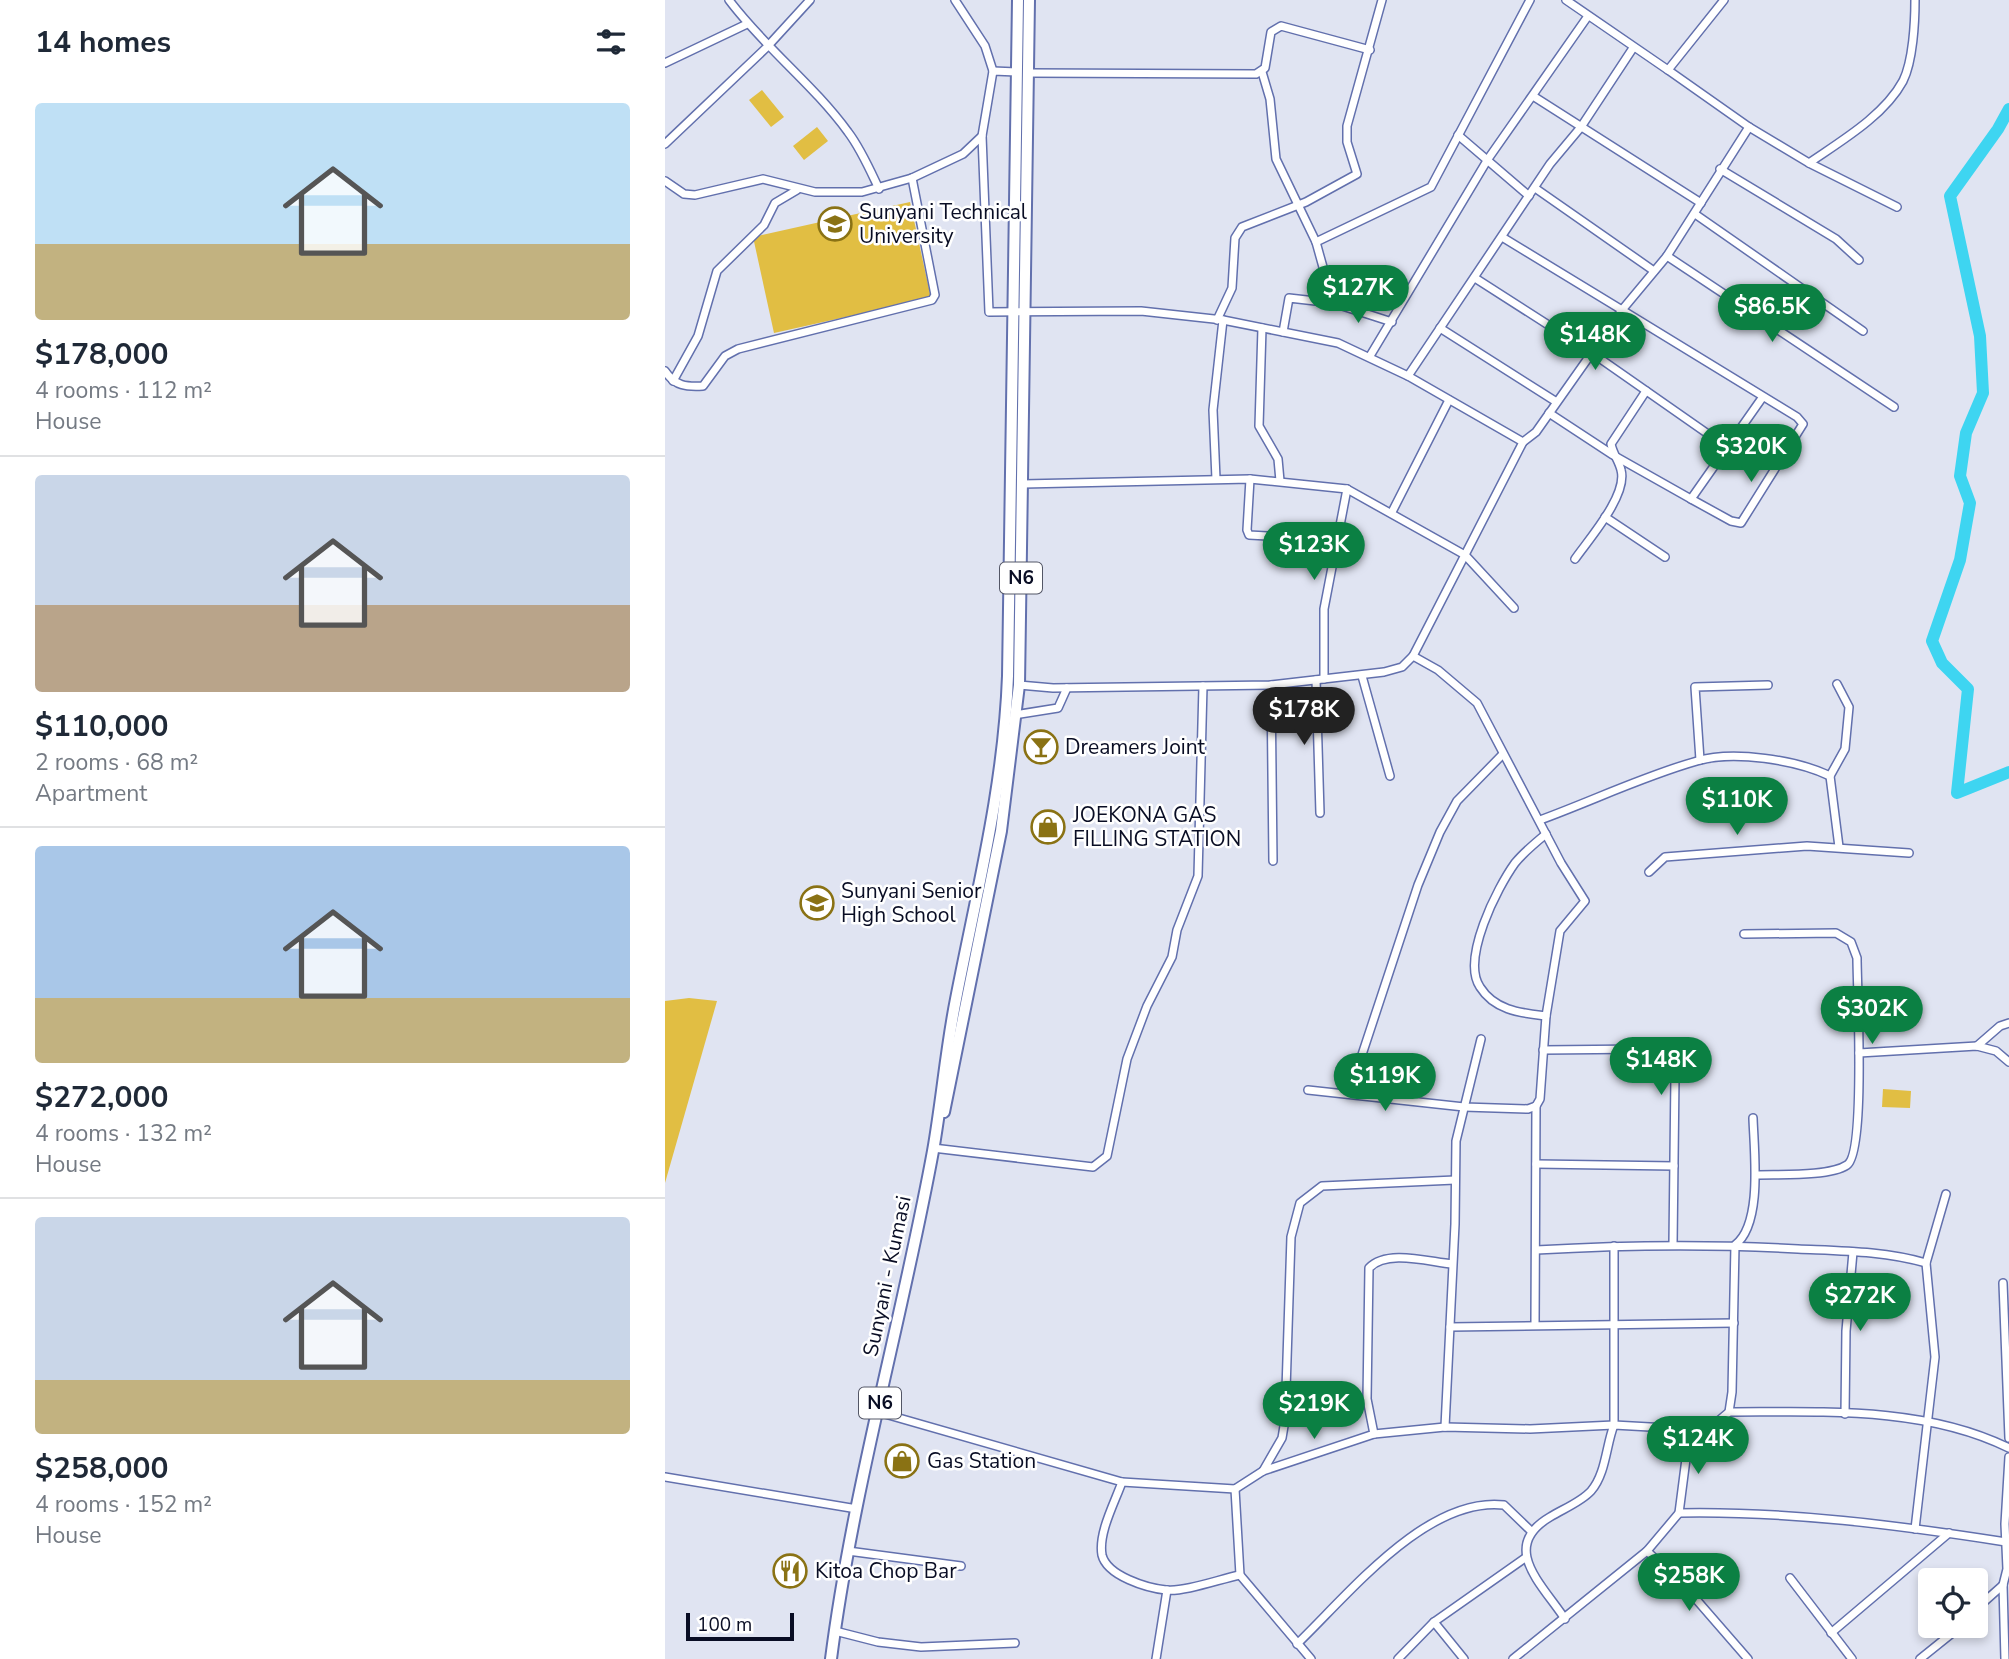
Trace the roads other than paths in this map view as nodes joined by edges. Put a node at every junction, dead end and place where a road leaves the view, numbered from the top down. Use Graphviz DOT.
graph roads {
  1 [pos="729,0"];
  2 [pos="810,0"];
  3 [pos="955,0"];
  4 [pos="1019,0"];
  5 [pos="1029,0"];
  6 [pos="1382,0"];
  7 [pos="1530,0"];
  8 [pos="1566,0"];
  9 [pos="1724,0"];
  10 [pos="1915,0"];
  11 [pos="1588,16"];
  12 [pos="747,24"];
  13 [pos="767,47"];
  14 [pos="1633,48"];
  15 [pos="1370,50"];
  16 [pos="665,62"];
  17 [pos="1668,70"];
  18 [pos="993,71"];
  19 [pos="1262,72"];
  20 [pos="1023,73"];
  21 [pos="1533,96"];
  22 [pos="1581,127"];
  23 [pos="1749,127"];
  24 [pos="1458,135"];
  25 [pos="982,136"];
  26 [pos="665,144"];
  27 [pos="1488,159"];
  28 [pos="1809,163"];
  29 [pos="1720,169"];
  30 [pos="912,178"];
  31 [pos="665,181"];
  32 [pos="1535,187"];
  33 [pos="879,189"];
  34 [pos="797,190"];
  35 [pos="1529,196"];
  36 [pos="1701,203"];
  37 [pos="1300,205"];
  38 [pos="1897,207"];
  39 [pos="1695,214"];
  40 [pos="1502,237"];
  41 [pos="1316,242"];
  42 [pos="1667,256"];
  43 [pos="1859,260"];
  44 [pos="1654,271"];
  45 [pos="1475,278"];
  46 [pos="1333,303"];
  47 [pos="1622,310"];
  48 [pos="1020,314"];
  49 [pos="1220,320"];
  50 [pos="1392,322"];
  51 [pos="1262,328"];
  52 [pos="1440,328"];
  53 [pos="1863,331"];
  54 [pos="1283,332"];
  55 [pos="1593,353"];
  56 [pos="1370,356"];
  57 [pos="665,371"];
  58 [pos="1408,376"];
  59 [pos="673,381"];
  60 [pos="1646,391"];
  61 [pos="1762,398"];
  62 [pos="1449,400"];
  63 [pos="1555,401"];
  64 [pos="1894,407"];
  65 [pos="1549,413"];
  66 [pos="1523,442"];
  67 [pos="1728,448"];
  68 [pos="1613,455"];
  69 [pos="1216,479"];
  70 [pos="1250,479"];
  71 [pos="1280,481"];
  72 [pos="1023,484"];
  73 [pos="1347,489"];
  74 [pos="1691,499"];
  75 [pos="1392,512"];
  76 [pos="1605,517"];
  77 [pos="1337,540"];
  78 [pos="1465,555"];
  79 [pos="1665,557"];
  80 [pos="1575,559"];
  81 [pos="1514,608"];
  82 [pos="1413,656"];
  83 [pos="1362,677"];
  84 [pos="1320,679"];
  85 [pos="1837,684"];
  86 [pos="1019,685"];
  87 [pos="1271,685"];
  88 [pos="1768,685"];
  89 [pos="1203,686"];
  90 [pos="1067,688"];
  91 [pos="1011,715"];
  92 [pos="1503,754"];
  93 [pos="1700,760"];
  94 [pos="1830,775"];
  95 [pos="1390,776"];
  96 [pos="1320,813"];
  97 [pos="1540,820"];
  98 [pos="1546,834"];
  99 [pos="1839,848"];
  100 [pos="1909,853"];
  101 [pos="1273,861"];
  102 [pos="1649,872"];
  103 [pos="1744,934"];
  104 [pos="1546,1016"];
  105 [pos="2009,1023"];
  106 [pos="1481,1039"];
  107 [pos="1976,1046"];
  108 [pos="1543,1051"];
  109 [pos="1859,1053"];
  110 [pos="2009,1062"];
  111 [pos="1308,1090"];
  112 [pos="1349,1094"];
  113 [pos="1536,1106"];
  114 [pos="1464,1107"];
  115 [pos="1753,1118"];
  116 [pos="933,1148"];
  117 [pos="1536,1164"];
  118 [pos="1674,1166"];
  119 [pos="1756,1175"];
  120 [pos="1455,1180"];
  121 [pos="1946,1194"];
  122 [pos="1673,1244"];
  123 [pos="1735,1245"];
  124 [pos="1614,1246"];
  125 [pos="1536,1250"];
  126 [pos="1853,1252"];
  127 [pos="1926,1263"];
  128 [pos="1453,1264"];
  129 [pos="2003,1283"];
  130 [pos="1614,1322"];
  131 [pos="1734,1323"];
  132 [pos="1535,1324"];
  133 [pos="1450,1326"];
  134 [pos="879,1412"];
  135 [pos="1729,1412"];
  136 [pos="1845,1413"];
  137 [pos="1929,1422"];
  138 [pos="1614,1424"];
  139 [pos="1445,1427"];
  140 [pos="1704,1430"];
  141 [pos="1374,1434"];
  142 [pos="2009,1438"];
  143 [pos="2009,1448"];
  144 [pos="2009,1457"];
  145 [pos="1263,1471"];
  146 [pos="665,1477"];
  147 [pos="1122,1482"];
  148 [pos="1234,1489"];
  149 [pos="857,1509"];
  150 [pos="1679,1513"];
  151 [pos="1915,1529"];
  152 [pos="1531,1531"];
  153 [pos="1949,1534"];
  154 [pos="2006,1542"];
  155 [pos="848,1551"];
  156 [pos="1647,1551"];
  157 [pos="1525,1558"];
  158 [pos="961,1566"];
  159 [pos="1240,1574"];
  160 [pos="1790,1577"];
  161 [pos="2003,1585"];
  162 [pos="1167,1590"];
  163 [pos="1988,1598"];
  164 [pos="1565,1619"];
  165 [pos="1434,1622"];
  166 [pos="835,1631"];
  167 [pos="1831,1633"];
  168 [pos="1946,1638"];
  169 [pos="1015,1643"];
  170 [pos="1297,1644"];
  171 [pos="1521,1652"];
  172 [pos="831,1659"];
  173 [pos="1156,1659"];
  174 [pos="1310,1659"];
  175 [pos="1398,1659"];
  176 [pos="1464,1659"];
  177 [pos="1513,1659"];
  178 [pos="1528,1659"];
  179 [pos="1748,1659"];
  180 [pos="1852,1659"];
  181 [pos="1920,1659"];
  182 [pos="2005,1659"];
  1 -- 12 [label="street"];
  2 -- 13 [label="street"];
  3 -- 18 [label="street"];
  4 -- 20 [label="main road, N6"];
  5 -- 20 [label="main road, N6"];
  6 -- 15 [label="street"];
  7 -- 24 [label="street"];
  8 -- 11 [label="street"];
  9 -- 17 [label="street"];
  10 -- 28 [label="street"];
  11 -- 14 [label="street"];
  11 -- 21 [label="street"];
  12 -- 13 [label="street"];
  12 -- 16 [label="street"];
  13 -- 26 [label="street"];
  13 -- 33 [label="street"];
  14 -- 17 [label="street"];
  14 -- 22 [label="street"];
  15 -- 19 [label="street"];
  15 -- 37 [label="street"];
  17 -- 23 [label="street"];
  18 -- 20 [label="street"];
  18 -- 25 [label="street"];
  19 -- 20 [label="street"];
  19 -- 37 [label="street"];
  20 -- 48 [label="main road, N6"];
  21 -- 22 [label="street"];
  21 -- 27 [label="street"];
  22 -- 32 [label="street"];
  22 -- 36 [label="street"];
  23 -- 28 [label="street"];
  23 -- 29 [label="street"];
  24 -- 27 [label="street"];
  24 -- 41 [label="street"];
  25 -- 30 [label="street"];
  25 -- 48 [label="street"];
  27 -- 35 [label="street"];
  27 -- 50 [label="street"];
  28 -- 38 [label="street"];
  29 -- 36 [label="street"];
  29 -- 43 [label="street"];
  30 -- 33 [label="street"];
  30 -- 59 [label="street"];
  31 -- 34 [label="street"];
  32 -- 35 [label="street"];
  32 -- 44 [label="street"];
  33 -- 34 [label="street"];
  34 -- 59 [label="street"];
  35 -- 40 [label="street"];
  36 -- 39 [label="street"];
  37 -- 41 [label="street"];
  37 -- 49 [label="street"];
  39 -- 42 [label="street"];
  39 -- 53 [label="street"];
  40 -- 45 [label="street"];
  40 -- 47 [label="street"];
  41 -- 46 [label="street"];
  42 -- 44 [label="street"];
  42 -- 64 [label="street"];
  44 -- 47 [label="street"];
  45 -- 52 [label="street"];
  45 -- 55 [label="street"];
  46 -- 50 [label="street"];
  46 -- 54 [label="street"];
  47 -- 55 [label="street"];
  47 -- 61 [label="street"];
  48 -- 49 [label="street"];
  48 -- 72 [label="main road, N6"];
  48 -- 91 [label="main road, N6"];
  49 -- 51 [label="street"];
  49 -- 69 [label="street"];
  50 -- 56 [label="street"];
  51 -- 54 [label="street"];
  51 -- 71 [label="street"];
  52 -- 58 [label="street"];
  52 -- 63 [label="street"];
  54 -- 56 [label="street"];
  55 -- 60 [label="street"];
  55 -- 63 [label="street"];
  56 -- 58 [label="street"];
  57 -- 59 [label="street"];
  58 -- 62 [label="street"];
  60 -- 67 [label="street"];
  60 -- 68 [label="street"];
  61 -- 67 [label="street"];
  61 -- 74 [label="street"];
  62 -- 66 [label="street"];
  62 -- 75 [label="street"];
  63 -- 65 [label="street"];
  65 -- 66 [label="street"];
  65 -- 68 [label="street"];
  66 -- 78 [label="street"];
  67 -- 74 [label="street"];
  68 -- 74 [label="street"];
  68 -- 76 [label="street"];
  69 -- 70 [label="street"];
  69 -- 72 [label="street"];
  70 -- 71 [label="street"];
  70 -- 77 [label="street"];
  71 -- 73 [label="street"];
  72 -- 86 [label="main road, N6"];
  73 -- 75 [label="street"];
  73 -- 77 [label="street"];
  75 -- 78 [label="street"];
  76 -- 79 [label="street"];
  76 -- 80 [label="street"];
  77 -- 84 [label="street"];
  78 -- 81 [label="street"];
  78 -- 82 [label="street"];
  82 -- 83 [label="street"];
  82 -- 92 [label="street"];
  83 -- 84 [label="street"];
  83 -- 95 [label="street"];
  84 -- 87 [label="street"];
  84 -- 96 [label="street"];
  85 -- 94 [label="street"];
  86 -- 90 [label="street"];
  86 -- 91 [label="main road, N6"];
  87 -- 89 [label="street"];
  87 -- 101 [label="street"];
  88 -- 93 [label="street"];
  89 -- 90 [label="street"];
  89 -- 116 [label="street"];
  90 -- 91 [label="street"];
  91 -- 116 [label="main road, N6"];
  92 -- 97 [label="street"];
  92 -- 112 [label="street"];
  93 -- 94 [label="street"];
  93 -- 97 [label="street"];
  94 -- 99 [label="street"];
  97 -- 98 [label="street"];
  98 -- 104 [label="street"];
  98 -- 104 [label="street"];
  99 -- 100 [label="street"];
  99 -- 102 [label="street"];
  103 -- 109 [label="street"];
  104 -- 108 [label="street"];
  105 -- 107 [label="street"];
  106 -- 114 [label="street"];
  107 -- 109 [label="street"];
  107 -- 110 [label="street"];
  108 -- 113 [label="street"];
  108 -- 118 [label="street"];
  109 -- 119 [label="street"];
  111 -- 112 [label="street"];
  112 -- 114 [label="street"];
  113 -- 114 [label="street"];
  113 -- 117 [label="street"];
  114 -- 120 [label="street"];
  115 -- 119 [label="street"];
  116 -- 134 [label="main road, Sunyani - Kumasi / N6"];
  117 -- 118 [label="street"];
  117 -- 125 [label="street"];
  118 -- 122 [label="street"];
  119 -- 123 [label="street"];
  120 -- 128 [label="street"];
  120 -- 145 [label="street"];
  121 -- 127 [label="street"];
  122 -- 123 [label="street"];
  122 -- 124 [label="street"];
  123 -- 126 [label="street"];
  123 -- 131 [label="street"];
  124 -- 125 [label="street"];
  124 -- 130 [label="street"];
  125 -- 132 [label="street"];
  126 -- 127 [label="street"];
  126 -- 136 [label="street"];
  127 -- 137 [label="street"];
  128 -- 133 [label="street"];
  128 -- 141 [label="street"];
  129 -- 142 [label="street"];
  130 -- 131 [label="street"];
  130 -- 132 [label="street"];
  130 -- 138 [label="street"];
  131 -- 135 [label="street"];
  132 -- 133 [label="street"];
  133 -- 139 [label="street"];
  134 -- 147 [label="street"];
  134 -- 149 [label="main road, Sunyani - Kumasi / N6"];
  135 -- 136 [label="street"];
  135 -- 140 [label="street"];
  136 -- 137 [label="street"];
  137 -- 143 [label="street"];
  137 -- 151 [label="street"];
  138 -- 139 [label="street"];
  138 -- 140 [label="street"];
  138 -- 152 [label="street"];
  139 -- 141 [label="street"];
  140 -- 150 [label="street"];
  141 -- 145 [label="street"];
  144 -- 154 [label="street"];
  145 -- 148 [label="street"];
  146 -- 149 [label="street"];
  147 -- 148 [label="street"];
  147 -- 162 [label="street"];
  148 -- 159 [label="street"];
  149 -- 155 [label="main road, Sunyani - Kumasi / N6"];
  150 -- 151 [label="street"];
  150 -- 156 [label="street"];
  151 -- 153 [label="street"];
  152 -- 157 [label="street"];
  152 -- 170 [label="street"];
  153 -- 154 [label="street"];
  153 -- 167 [label="street"];
  154 -- 161 [label="street"];
  155 -- 158 [label="street"];
  155 -- 166 [label="main road, Sunyani - Kumasi / N6"];
  156 -- 164 [label="street"];
  156 -- 179 [label="street"];
  157 -- 164 [label="street"];
  157 -- 165 [label="street"];
  159 -- 162 [label="street"];
  159 -- 170 [label="street"];
  160 -- 167 [label="street"];
  161 -- 163 [label="street"];
  161 -- 182 [label="street"];
  162 -- 173 [label="street"];
  164 -- 171 [label="street"];
  165 -- 175 [label="street"];
  165 -- 176 [label="street"];
  166 -- 169 [label="street"];
  166 -- 172 [label="main road, Sunyani - Kumasi / N6"];
  167 -- 180 [label="street"];
  168 -- 181 [label="street"];
  170 -- 174 [label="street"];
  171 -- 177 [label="street"];
  171 -- 178 [label="street"];
}
